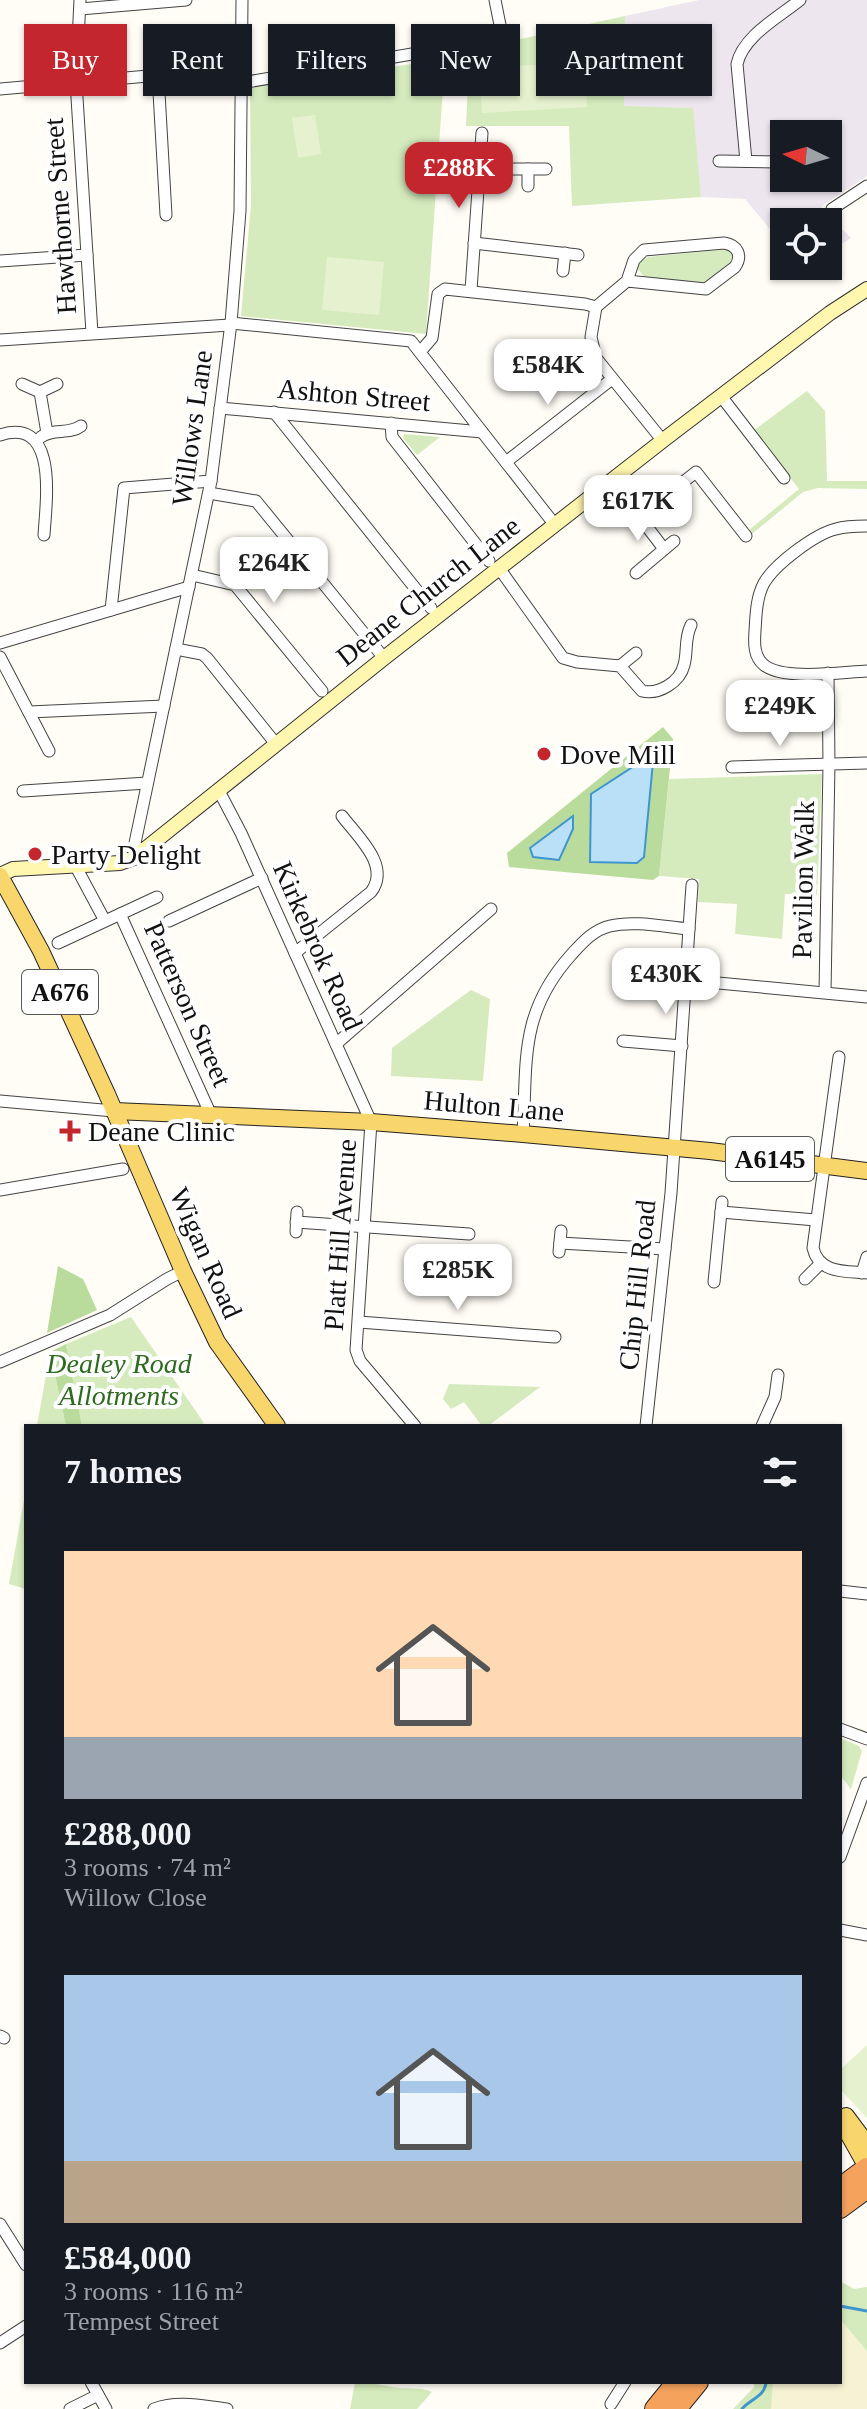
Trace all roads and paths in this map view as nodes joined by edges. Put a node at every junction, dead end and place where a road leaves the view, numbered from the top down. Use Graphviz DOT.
graph roads {
  1 [pos="186,0"];
  2 [pos="242,0"];
  3 [pos="495,0"];
  4 [pos="800,0"];
  5 [pos="161,1"];
  6 [pos="80,4"];
  7 [pos="79,24"];
  8 [pos="242,24"];
  9 [pos="500,24"];
  10 [pos="411,53"];
  11 [pos="252,76"];
  12 [pos="24,87"];
  13 [pos="0,89"];
  14 [pos="77,96"];
  15 [pos="159,96"];
  16 [pos="241,96"];
  17 [pos="482,133"];
  18 [pos="719,161"];
  19 [pos="746,161"];
  20 [pos="770,162"];
  21 [pos="480,169"];
  22 [pos="528,169"];
  23 [pos="546,169"];
  24 [pos="528,186"];
  25 [pos="867,186"];
  26 [pos="834,208"];
  27 [pos="166,215"];
  28 [pos="474,243"];
  29 [pos="87,255"];
  30 [pos="0,261"];
  31 [pos="563,271"];
  32 [pos="627,281"];
  33 [pos="867,289"];
  34 [pos="471,290"];
  35 [pos="596,307"];
  36 [pos="230,324"];
  37 [pos="92,333"];
  38 [pos="0,340"];
  39 [pos="420,352"];
  40 [pos="612,379"];
  41 [pos="22,384"];
  42 [pos="57,384"];
  43 [pos="40,392"];
  44 [pos="721,396"];
  45 [pos="220,408"];
  46 [pos="274,412"];
  47 [pos="391,423"];
  48 [pos="81,426"];
  49 [pos="482,432"];
  50 [pos="47,433"];
  51 [pos="0,435"];
  52 [pos="35,441"];
  53 [pos="663,441"];
  54 [pos="506,462"];
  55 [pos="784,478"];
  56 [pos="612,481"];
  57 [pos="210,487"];
  58 [pos="640,516"];
  59 [pos="555,525"];
  60 [pos="867,526"];
  61 [pos="44,535"];
  62 [pos="746,536"];
  63 [pos="494,564"];
  64 [pos="636,573"];
  65 [pos="190,581"];
  66 [pos="431,608"];
  67 [pos="111,610"];
  68 [pos="691,625"];
  69 [pos="0,643"];
  70 [pos="176,649"];
  71 [pos="636,653"];
  72 [pos="0,657"];
  73 [pos="384,658"];
  74 [pos="620,666"];
  75 [pos="867,671"];
  76 [pos="828,673"];
  77 [pos="322,691"];
  78 [pos="164,706"];
  79 [pos="29,712"];
  80 [pos="276,744"];
  81 [pos="49,751"];
  82 [pos="867,763"];
  83 [pos="829,764"];
  84 [pos="732,767"];
  85 [pos="147,783"];
  86 [pos="23,791"];
  87 [pos="219,791"];
  88 [pos="342,816"];
  89 [pos="139,854"];
  90 [pos="75,865"];
  91 [pos="0,876"];
  92 [pos="262,878"];
  93 [pos="692,885"];
  94 [pos="157,897"];
  95 [pos="491,909"];
  96 [pos="120,914"];
  97 [pos="105,921"];
  98 [pos="169,921"];
  99 [pos="689,929"];
  100 [pos="58,943"];
  101 [pos="295,953"];
  102 [pos="686,980"];
  103 [pos="825,992"];
  104 [pos="867,997"];
  105 [pos="623,1041"];
  106 [pos="336,1044"];
  107 [pos="682,1046"];
  108 [pos="839,1057"];
  109 [pos="0,1101"];
  110 [pos="114,1111"];
  111 [pos="211,1115"];
  112 [pos="371,1122"];
  113 [pos="523,1134"];
  114 [pos="674,1149"];
  115 [pos="823,1167"];
  116 [pos="123,1169"];
  117 [pos="867,1171"];
  118 [pos="0,1190"];
  119 [pos="816,1220"];
  120 [pos="296,1222"];
  121 [pos="365,1227"];
  122 [pos="469,1234"];
  123 [pos="560,1242"];
  124 [pos="665,1249"];
  125 [pos="867,1257"];
  126 [pos="820,1264"];
  127 [pos="183,1271"];
  128 [pos="864,1273"];
  129 [pos="805,1279"];
  130 [pos="714,1282"];
  131 [pos="359,1322"];
  132 [pos="554,1337"];
  133 [pos="0,1362"];
  134 [pos="778,1375"];
  135 [pos="276,1424"];
  136 [pos="413,1424"];
  137 [pos="646,1424"];
  138 [pos="763,1424"];
  139 [pos="842,1591"];
  140 [pos="867,1594"];
  141 [pos="842,1730"];
  142 [pos="867,1739"];
  143 [pos="867,1783"];
  144 [pos="842,1852"];
  145 [pos="842,1930"];
  146 [pos="867,1935"];
  147 [pos="842,2111"];
  148 [pos="842,2123"];
  149 [pos="867,2144"];
  150 [pos="867,2168"];
  151 [pos="842,2187"];
  152 [pos="867,2188"];
  153 [pos="842,2207"];
  154 [pos="0,2224"];
  155 [pos="24,2262"];
  156 [pos="24,2327"];
  157 [pos="0,2343"];
  158 [pos="92,2384"];
  159 [pos="624,2384"];
  160 [pos="693,2384"];
  161 [pos="674,2392"];
  162 [pos="98,2395"];
  163 [pos="608,2405"];
  164 [pos="70,2409"];
  165 [pos="106,2409"];
  166 [pos="154,2409"];
  167 [pos="227,2409"];
  168 [pos="655,2409"];
  1 -- 5 [label="street"];
  2 -- 8 [label="street, Willows Lane"];
  3 -- 9 [label="street"];
  4 -- 19 [label="street"];
  5 -- 6 [label="street"];
  6 -- 7 [label="street, Hawthorne Street"];
  10 -- 11 [label="street"];
  12 -- 13 [label="street"];
  14 -- 29 [label="street, Hawthorne Street"];
  15 -- 27 [label="street"];
  16 -- 36 [label="street, Willows Lane"];
  17 -- 21 [label="street"];
  18 -- 19 [label="street"];
  19 -- 20 [label="street"];
  21 -- 22 [label="street"];
  21 -- 28 [label="street"];
  22 -- 23 [label="street"];
  22 -- 24 [label="street"];
  25 -- 26 [label="street"];
  28 -- 31 [label="street"];
  28 -- 34 [label="street"];
  29 -- 30 [label="street"];
  29 -- 37 [label="street, Hawthorne Street"];
  32 -- 32 [label="street"];
  32 -- 35 [label="street"];
  33 -- 44 [label="street, Deane Church Lane"];
  34 -- 35 [label="street"];
  34 -- 39 [label="street"];
  35 -- 40 [label="street"];
  36 -- 37 [label="street"];
  36 -- 39 [label="street"];
  36 -- 45 [label="street, Willows Lane"];
  37 -- 38 [label="street"];
  39 -- 49 [label="street"];
  40 -- 53 [label="street"];
  40 -- 54 [label="street"];
  41 -- 43 [label="street"];
  42 -- 43 [label="street"];
  43 -- 50 [label="street"];
  44 -- 53 [label="street, Deane Church Lane"];
  44 -- 55 [label="street"];
  45 -- 46 [label="street, Ashton Street"];
  45 -- 57 [label="street, Willows Lane"];
  46 -- 47 [label="street, Ashton Street"];
  46 -- 66 [label="street"];
  47 -- 49 [label="street, Ashton Street"];
  47 -- 63 [label="street"];
  48 -- 50 [label="street"];
  49 -- 54 [label="street"];
  50 -- 52 [label="street"];
  51 -- 52 [label="street"];
  52 -- 61 [label="street"];
  53 -- 56 [label="street, Deane Church Lane"];
  54 -- 59 [label="street"];
  56 -- 58 [label="street"];
  56 -- 59 [label="street, Deane Church Lane"];
  57 -- 65 [label="street, Willows Lane"];
  57 -- 67 [label="street"];
  57 -- 73 [label="street"];
  58 -- 62 [label="street"];
  58 -- 64 [label="street"];
  59 -- 63 [label="street, Deane Church Lane"];
  60 -- 76 [label="street"];
  63 -- 73 [label="street, Deane Church Lane"];
  63 -- 74 [label="street"];
  65 -- 67 [label="street"];
  65 -- 70 [label="street, Willows Lane"];
  65 -- 77 [label="street"];
  67 -- 69 [label="street"];
  68 -- 74 [label="street"];
  70 -- 78 [label="street, Willows Lane"];
  70 -- 80 [label="street"];
  71 -- 74 [label="street"];
  72 -- 79 [label="street"];
  73 -- 80 [label="street, Deane Church Lane"];
  75 -- 76 [label="street"];
  76 -- 83 [label="street, Pavilion Walk"];
  78 -- 79 [label="street"];
  78 -- 85 [label="street, Willows Lane"];
  79 -- 81 [label="street"];
  80 -- 87 [label="street, Deane Church Lane"];
  82 -- 83 [label="street"];
  83 -- 84 [label="street"];
  83 -- 103 [label="street, Pavilion Walk"];
  85 -- 86 [label="street"];
  85 -- 89 [label="street, Willows Lane"];
  87 -- 89 [label="street, Deane Church Lane"];
  87 -- 92 [label="street, Kirkebrok Road"];
  88 -- 101 [label="street"];
  89 -- 90 [label="street, Deane Church Lane"];
  90 -- 91 [label="street, Deane Church Lane"];
  90 -- 97 [label="street"];
  91 -- 110 [label="main road, Wigan Road / A676"];
  92 -- 98 [label="street"];
  92 -- 101 [label="street, Kirkebrok Road"];
  93 -- 99 [label="street, Chip Hill Road"];
  94 -- 96 [label="street"];
  95 -- 106 [label="street"];
  96 -- 97 [label="street"];
  96 -- 111 [label="street, Patterson Street"];
  97 -- 100 [label="street"];
  99 -- 102 [label="street, Chip Hill Road"];
  99 -- 113 [label="street"];
  101 -- 106 [label="street, Kirkebrok Road"];
  102 -- 103 [label="street"];
  102 -- 107 [label="street, Chip Hill Road"];
  103 -- 104 [label="street"];
  105 -- 107 [label="street"];
  106 -- 112 [label="street, Kirkebrok Road"];
  107 -- 114 [label="street, Chip Hill Road"];
  108 -- 115 [label="street"];
  109 -- 110 [label="street"];
  110 -- 111 [label="main road, Hulton Lane / A6145"];
  110 -- 127 [label="main road, Wigan Road / A676"];
  111 -- 112 [label="main road, Hulton Lane / A6145"];
  112 -- 113 [label="main road, Hulton Lane / A6145"];
  112 -- 121 [label="street, Platt Hill Avenue"];
  113 -- 114 [label="main road, Hulton Lane / A6145"];
  114 -- 115 [label="main road, Hulton Lane / A6145"];
  114 -- 124 [label="street, Chip Hill Road"];
  115 -- 117 [label="main road, Hulton Lane / A6145"];
  115 -- 119 [label="street"];
  116 -- 118 [label="street"];
  119 -- 126 [label="street"];
  119 -- 130 [label="street"];
  120 -- 121 [label="street"];
  121 -- 122 [label="street"];
  121 -- 131 [label="street, Platt Hill Avenue"];
  123 -- 124 [label="street"];
  124 -- 137 [label="street, Chip Hill Road"];
  125 -- 128 [label="street"];
  126 -- 128 [label="street"];
  126 -- 129 [label="street"];
  127 -- 133 [label="street"];
  127 -- 135 [label="main road, Wigan Road / A676"];
  131 -- 132 [label="street"];
  131 -- 136 [label="street, Platt Hill Avenue"];
  134 -- 138 [label="street"];
  139 -- 140 [label="street"];
  141 -- 142 [label="street"];
  143 -- 144 [label="street"];
  145 -- 146 [label="street"];
  147 -- 149 [label="main road"];
  148 -- 150 [label="main road"];
  150 -- 151 [label="highway"];
  152 -- 153 [label="highway"];
  154 -- 155 [label="street"];
  156 -- 157 [label="street"];
  158 -- 162 [label="street"];
  159 -- 163 [label="street"];
  160 -- 161 [label="highway"];
  161 -- 168 [label="highway"];
  162 -- 164 [label="street"];
  162 -- 165 [label="street"];
  166 -- 167 [label="street"];
}
